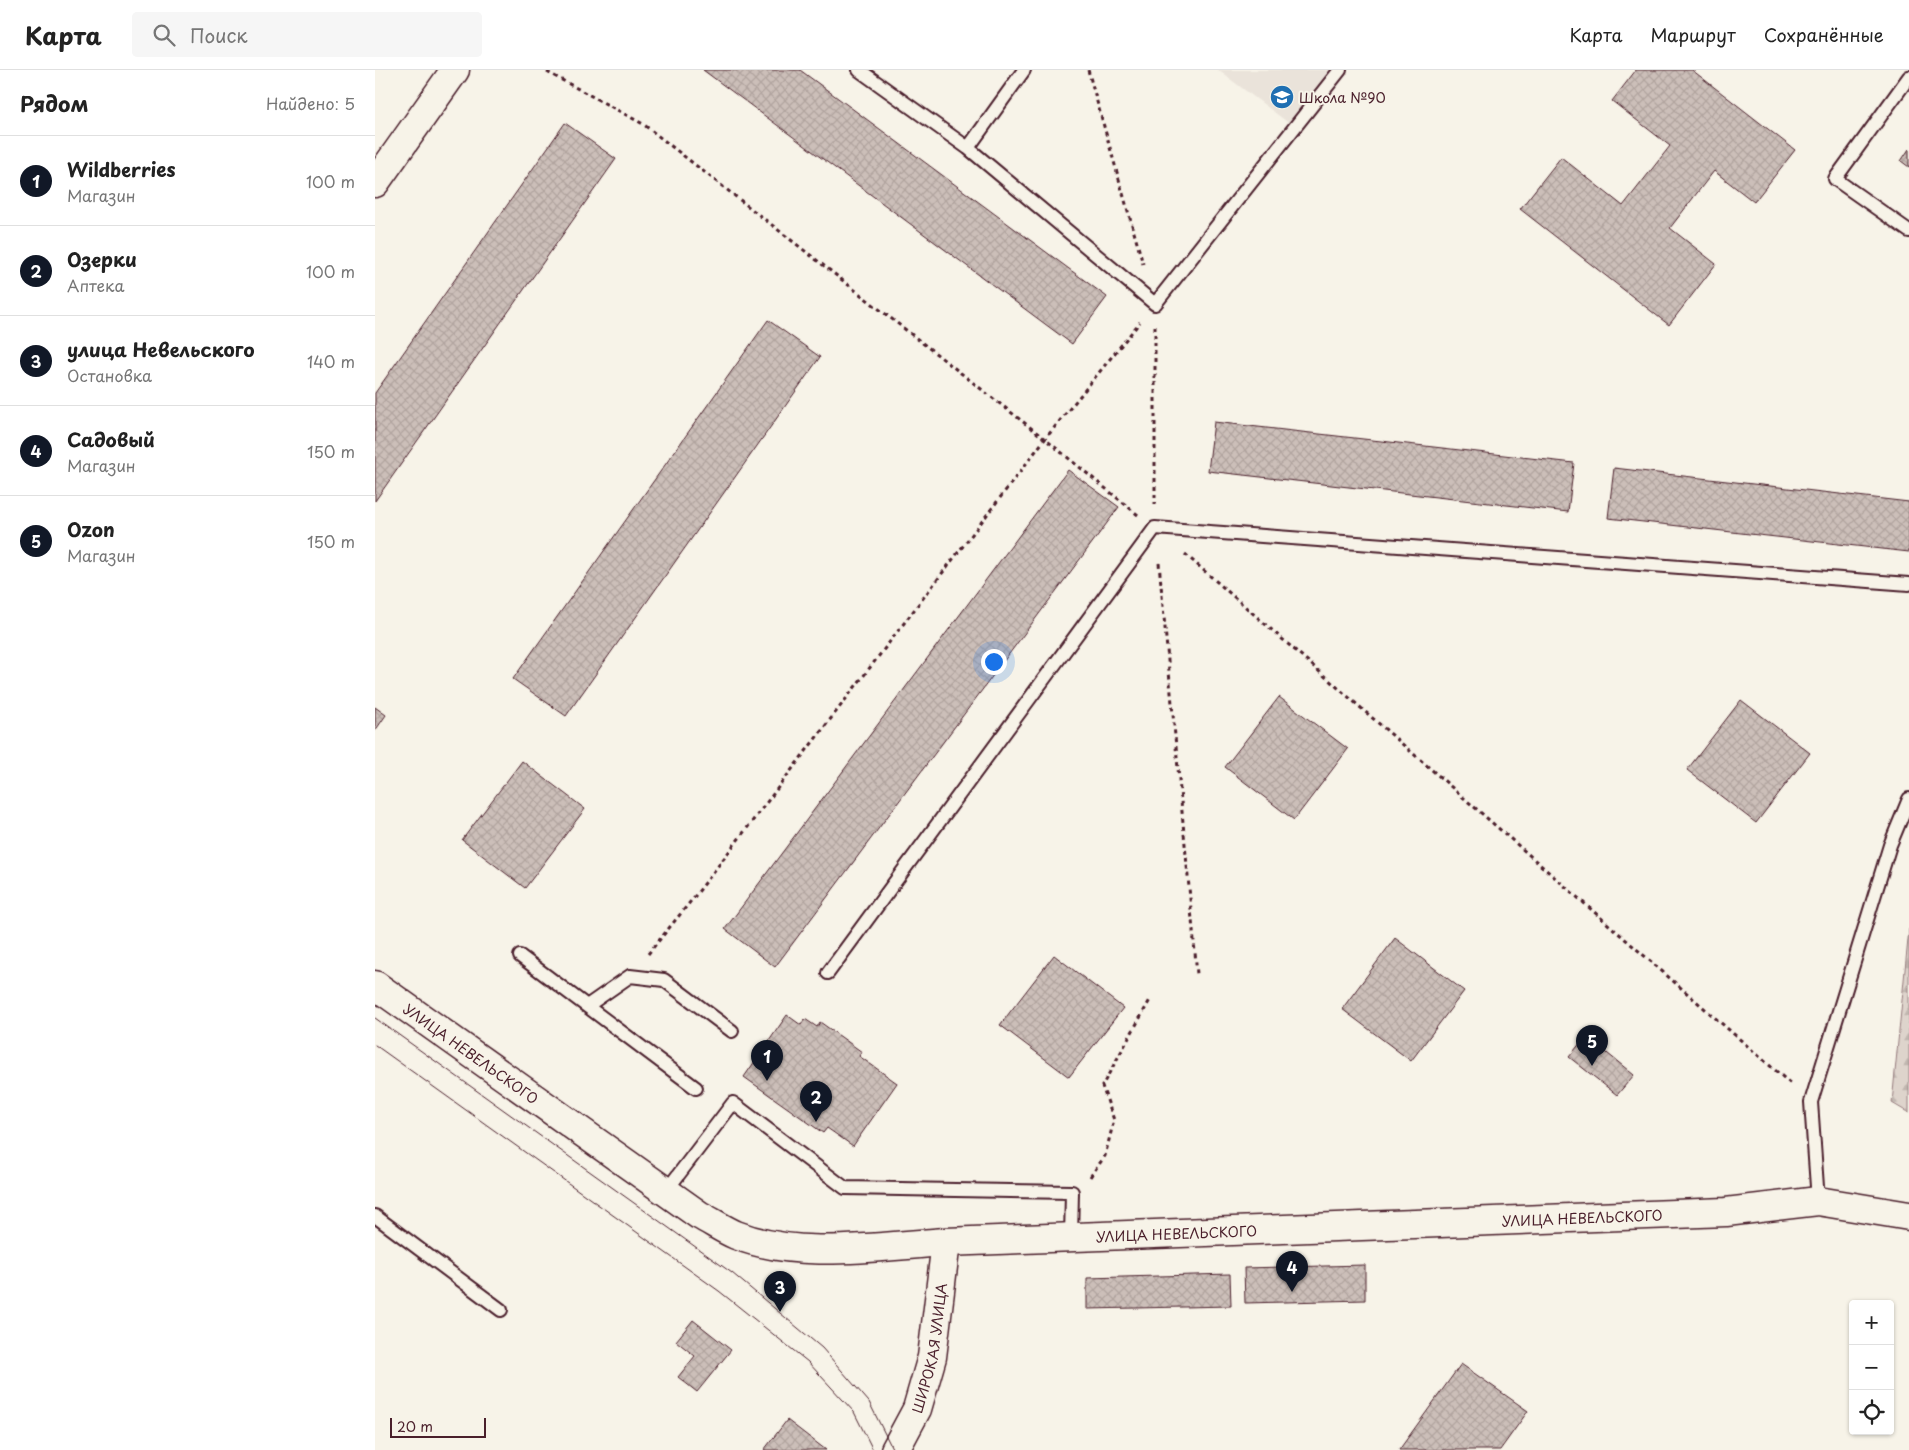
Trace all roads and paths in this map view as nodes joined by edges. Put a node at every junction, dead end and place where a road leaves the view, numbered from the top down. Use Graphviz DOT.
graph roads {
  1 [pos="455,70"];
  2 [pos="859,70"];
  3 [pos="1023,70"];
  4 [pos="1340,70"];
  5 [pos="547,72"];
  6 [pos="1909,77"];
  7 [pos="968,148"];
  8 [pos="375,183"];
  9 [pos="1909,231"];
  10 [pos="1155,304"];
  11 [pos="1045,439"];
  12 [pos="1155,528"];
  13 [pos="1909,584"];
  14 [pos="1909,799"];
  15 [pos="520,956"];
  16 [pos="828,973"];
  17 [pos="630,976"];
  18 [pos="375,985"];
  19 [pos="1150,1000"];
  20 [pos="587,1006"];
  21 [pos="732,1031"];
  22 [pos="695,1088"];
  23 [pos="1811,1102"];
  24 [pos="666,1191"];
  25 [pos="1072,1192"];
  26 [pos="1818,1202"];
  27 [pos="375,1216"];
  28 [pos="1909,1216"];
  29 [pos="1071,1237"];
  30 [pos="946,1242"];
  31 [pos="501,1310"];
  32 [pos="895,1450"];
  1 -- 8 [label="street"];
  2 -- 7 [label="lane"];
  3 -- 7 [label="lane"];
  4 -- 10 [label="lane"];
  5 -- 11 [label="path"];
  6 -- 9 [label="lane"];
  7 -- 10 [label="lane"];
  10 -- 11 [label="path"];
  11 -- 12 [label="path"];
  11 -- 17 [label="path"];
  12 -- 13 [label="lane"];
  12 -- 16 [label="lane"];
  12 -- 23 [label="path"];
  14 -- 23 [label="lane"];
  15 -- 20 [label="lane"];
  17 -- 20 [label="lane"];
  17 -- 21 [label="lane"];
  18 -- 24 [label="street, УЛИЦА НЕВЕЛЬСКОГО"];
  19 -- 25 [label="path"];
  20 -- 22 [label="lane"];
  23 -- 26 [label="lane"];
  24 -- 25 [label="lane"];
  24 -- 30 [label="street, УЛИЦА НЕВЕЛЬСКОГО"];
  25 -- 29 [label="lane"];
  26 -- 28 [label="street, УЛИЦА НЕВЕЛЬСКОГО"];
  26 -- 29 [label="street, УЛИЦА НЕВЕЛЬСКОГО"];
  27 -- 31 [label="lane"];
  29 -- 30 [label="street, УЛИЦА НЕВЕЛЬСКОГО"];
  30 -- 32 [label="street, ШИРОКАЯ УЛИЦА"];
}
